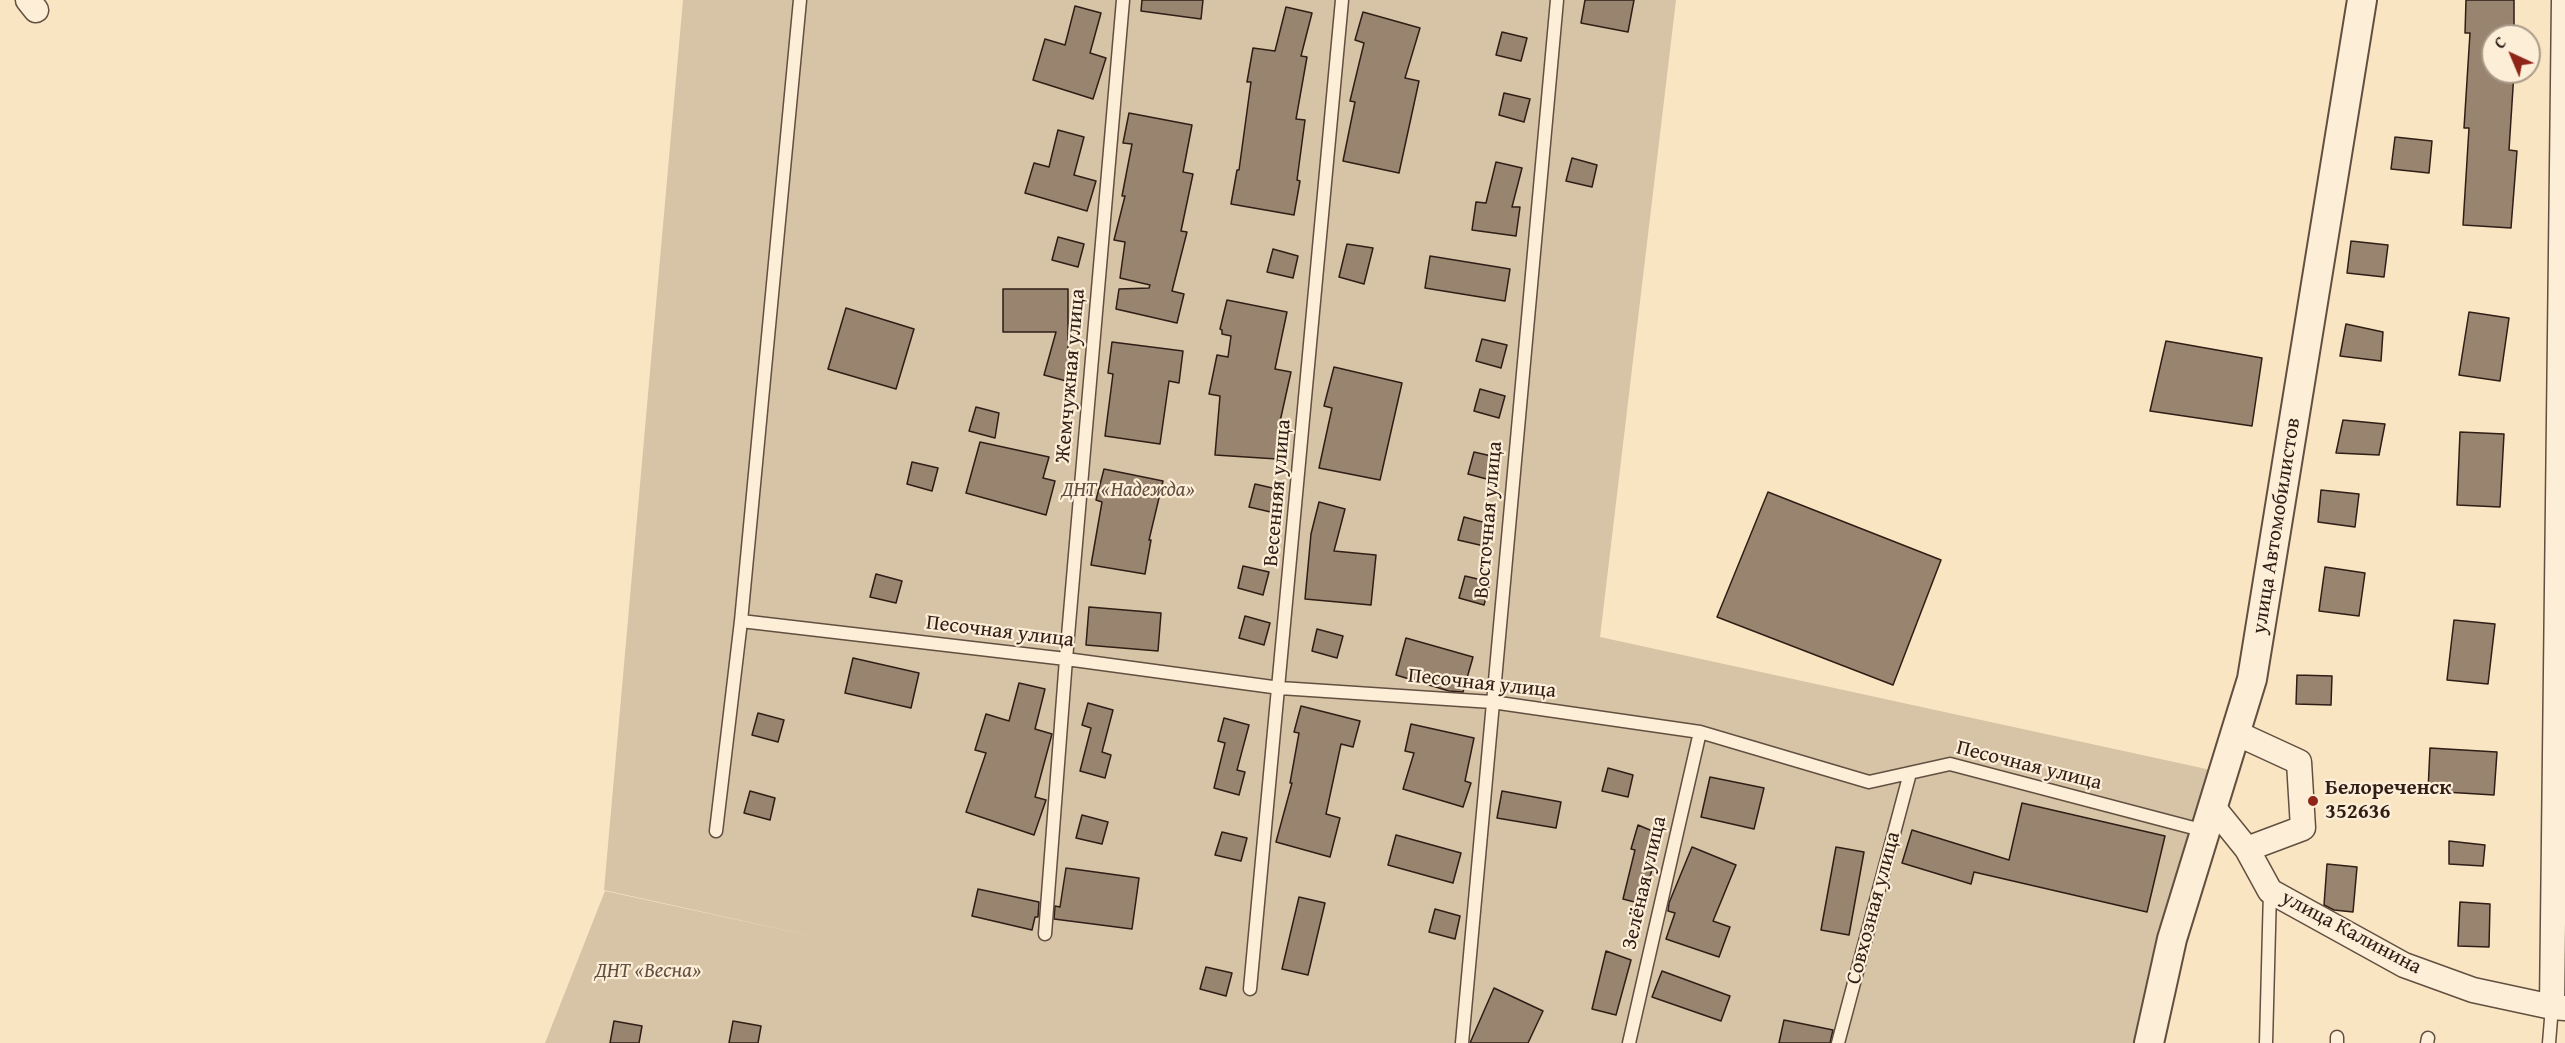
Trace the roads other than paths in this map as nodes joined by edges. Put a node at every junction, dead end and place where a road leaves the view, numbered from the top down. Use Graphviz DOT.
graph roads {
  1 [pos="800,0"];
  2 [pos="1123,0"];
  3 [pos="1342,0"];
  4 [pos="1557,0"];
  5 [pos="2362,0"];
  6 [pos="2564,0"];
  7 [pos="741,621"];
  8 [pos="1066,659"];
  9 [pos="1280,688"];
  10 [pos="1492,702"];
  11 [pos="1700,732"];
  12 [pos="2236,733"];
  13 [pos="1910,773"];
  14 [pos="2209,819"];
  15 [pos="716,831"];
  16 [pos="2247,849"];
  17 [pos="2270,891"];
  18 [pos="1045,934"];
  19 [pos="1250,989"];
  20 [pos="2558,1007"];
  21 [pos="1461,1043"];
  22 [pos="1629,1043"];
  23 [pos="1838,1043"];
  24 [pos="2149,1043"];
  25 [pos="2266,1043"];
  26 [pos="2549,1043"];
  1 -- 7 [label="lane"];
  2 -- 8 [label="lane, Жемчужная улица"];
  3 -- 9 [label="lane, Весенняя улица"];
  4 -- 10 [label="lane, Восточная улица"];
  5 -- 12 [label="street, улица Автомобилистов"];
  6 -- 20 [label="street"];
  7 -- 8 [label="lane, Песочная улица"];
  7 -- 15 [label="lane"];
  8 -- 9 [label="lane, Песочная улица"];
  8 -- 18 [label="lane, Жемчужная улица"];
  9 -- 10 [label="lane, Песочная улица"];
  9 -- 19 [label="lane, Весенняя улица"];
  10 -- 11 [label="lane, Песочная улица"];
  10 -- 21 [label="lane, Восточная улица"];
  11 -- 13 [label="lane, Песочная улица"];
  11 -- 22 [label="lane, Зелёная улица"];
  12 -- 14 [label="street, улица Автомобилистов"];
  12 -- 16 [label="street"];
  13 -- 14 [label="lane, Песочная улица"];
  13 -- 23 [label="lane, Совхозная улица"];
  14 -- 16 [label="street, улица Калинина"];
  14 -- 24 [label="street, улица Автомобилистов"];
  16 -- 17 [label="street, улица Калинина"];
  17 -- 20 [label="street, улица Калинина"];
  17 -- 25 [label="lane"];
  20 -- 26 [label="lane"];
}
